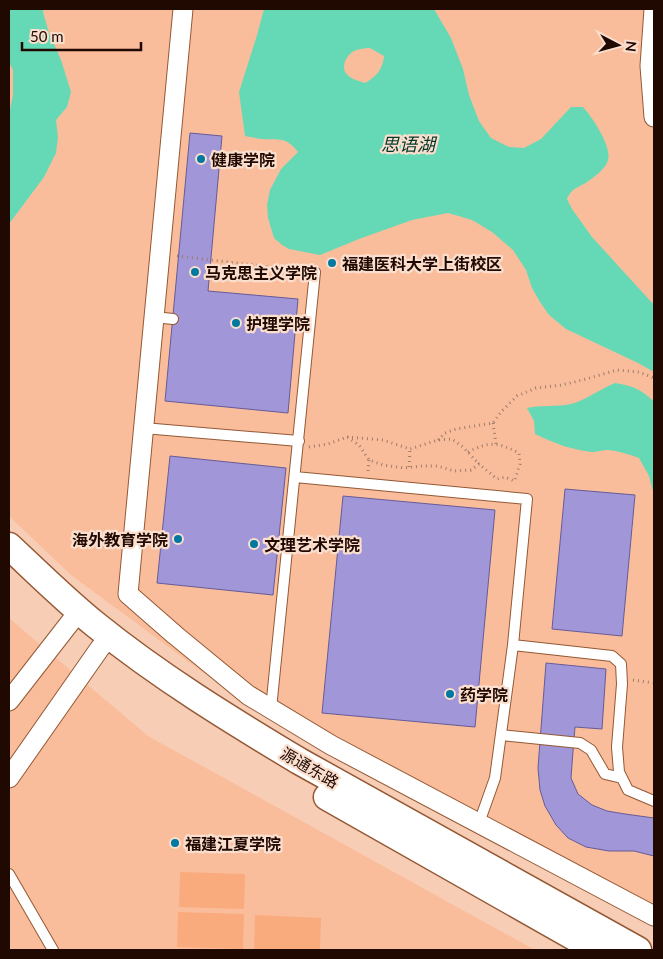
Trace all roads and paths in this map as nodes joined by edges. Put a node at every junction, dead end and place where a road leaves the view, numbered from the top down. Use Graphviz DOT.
graph roads {
  1 [pos="183,9"];
  2 [pos="654,9"];
  3 [pos="654,117"];
  4 [pos="160,254"];
  5 [pos="315,272"];
  6 [pos="154,317"];
  7 [pos="173,320"];
  8 [pos="654,378"];
  9 [pos="493,423"];
  10 [pos="144,428"];
  11 [pos="347,437"];
  12 [pos="438,440"];
  13 [pos="496,444"];
  14 [pos="298,445"];
  15 [pos="410,449"];
  16 [pos="468,452"];
  17 [pos="479,464"];
  18 [pos="409,467"];
  19 [pos="295,478"];
  20 [pos="514,481"];
  21 [pos="512,497"];
  22 [pos="9,546"];
  23 [pos="9,568"];
  24 [pos="74,617"];
  25 [pos="105,642"];
  26 [pos="513,645"];
  27 [pos="622,671"];
  28 [pos="654,683"];
  29 [pos="9,701"];
  30 [pos="271,709"];
  31 [pos="501,735"];
  32 [pos="9,778"];
  33 [pos="622,778"];
  34 [pos="654,801"];
  35 [pos="478,823"];
  36 [pos="9,874"];
  37 [pos="654,916"];
  38 [pos="53,950"];
  39 [pos="597,950"];
  40 [pos="638,950"];
  1 -- 4 [label="street"];
  2 -- 3 [label="street"];
  4 -- 5 [label="path"];
  4 -- 6 [label="street"];
  5 -- 14 [label="lane"];
  6 -- 7 [label="lane"];
  6 -- 10 [label="street"];
  8 -- 9 [label="path"];
  9 -- 12 [label="path"];
  9 -- 13 [label="path"];
  10 -- 14 [label="lane"];
  10 -- 30 [label="street"];
  11 -- 14 [label="path"];
  11 -- 15 [label="path"];
  11 -- 18 [label="path"];
  12 -- 15 [label="path"];
  12 -- 16 [label="path"];
  13 -- 16 [label="path"];
  13 -- 20 [label="path"];
  14 -- 19 [label="lane"];
  15 -- 18 [label="path"];
  16 -- 17 [label="path"];
  17 -- 18 [label="path"];
  17 -- 20 [label="path"];
  19 -- 21 [label="lane"];
  19 -- 30 [label="lane"];
  20 -- 21 [label="path"];
  21 -- 26 [label="lane"];
  22 -- 24 [label="main road, 源通东路"];
  23 -- 24 [label="main road, 源通东路"];
  24 -- 25 [label="main road, 源通东路"];
  24 -- 29 [label="street"];
  25 -- 32 [label="street"];
  25 -- 39 [label="main road, 源通东路"];
  25 -- 40 [label="main road, 源通东路"];
  26 -- 27 [label="lane"];
  26 -- 31 [label="lane"];
  27 -- 28 [label="path"];
  27 -- 33 [label="lane"];
  30 -- 35 [label="street"];
  31 -- 33 [label="lane"];
  31 -- 35 [label="lane"];
  33 -- 34 [label="lane"];
  35 -- 37 [label="street"];
  36 -- 38 [label="lane"];
}
